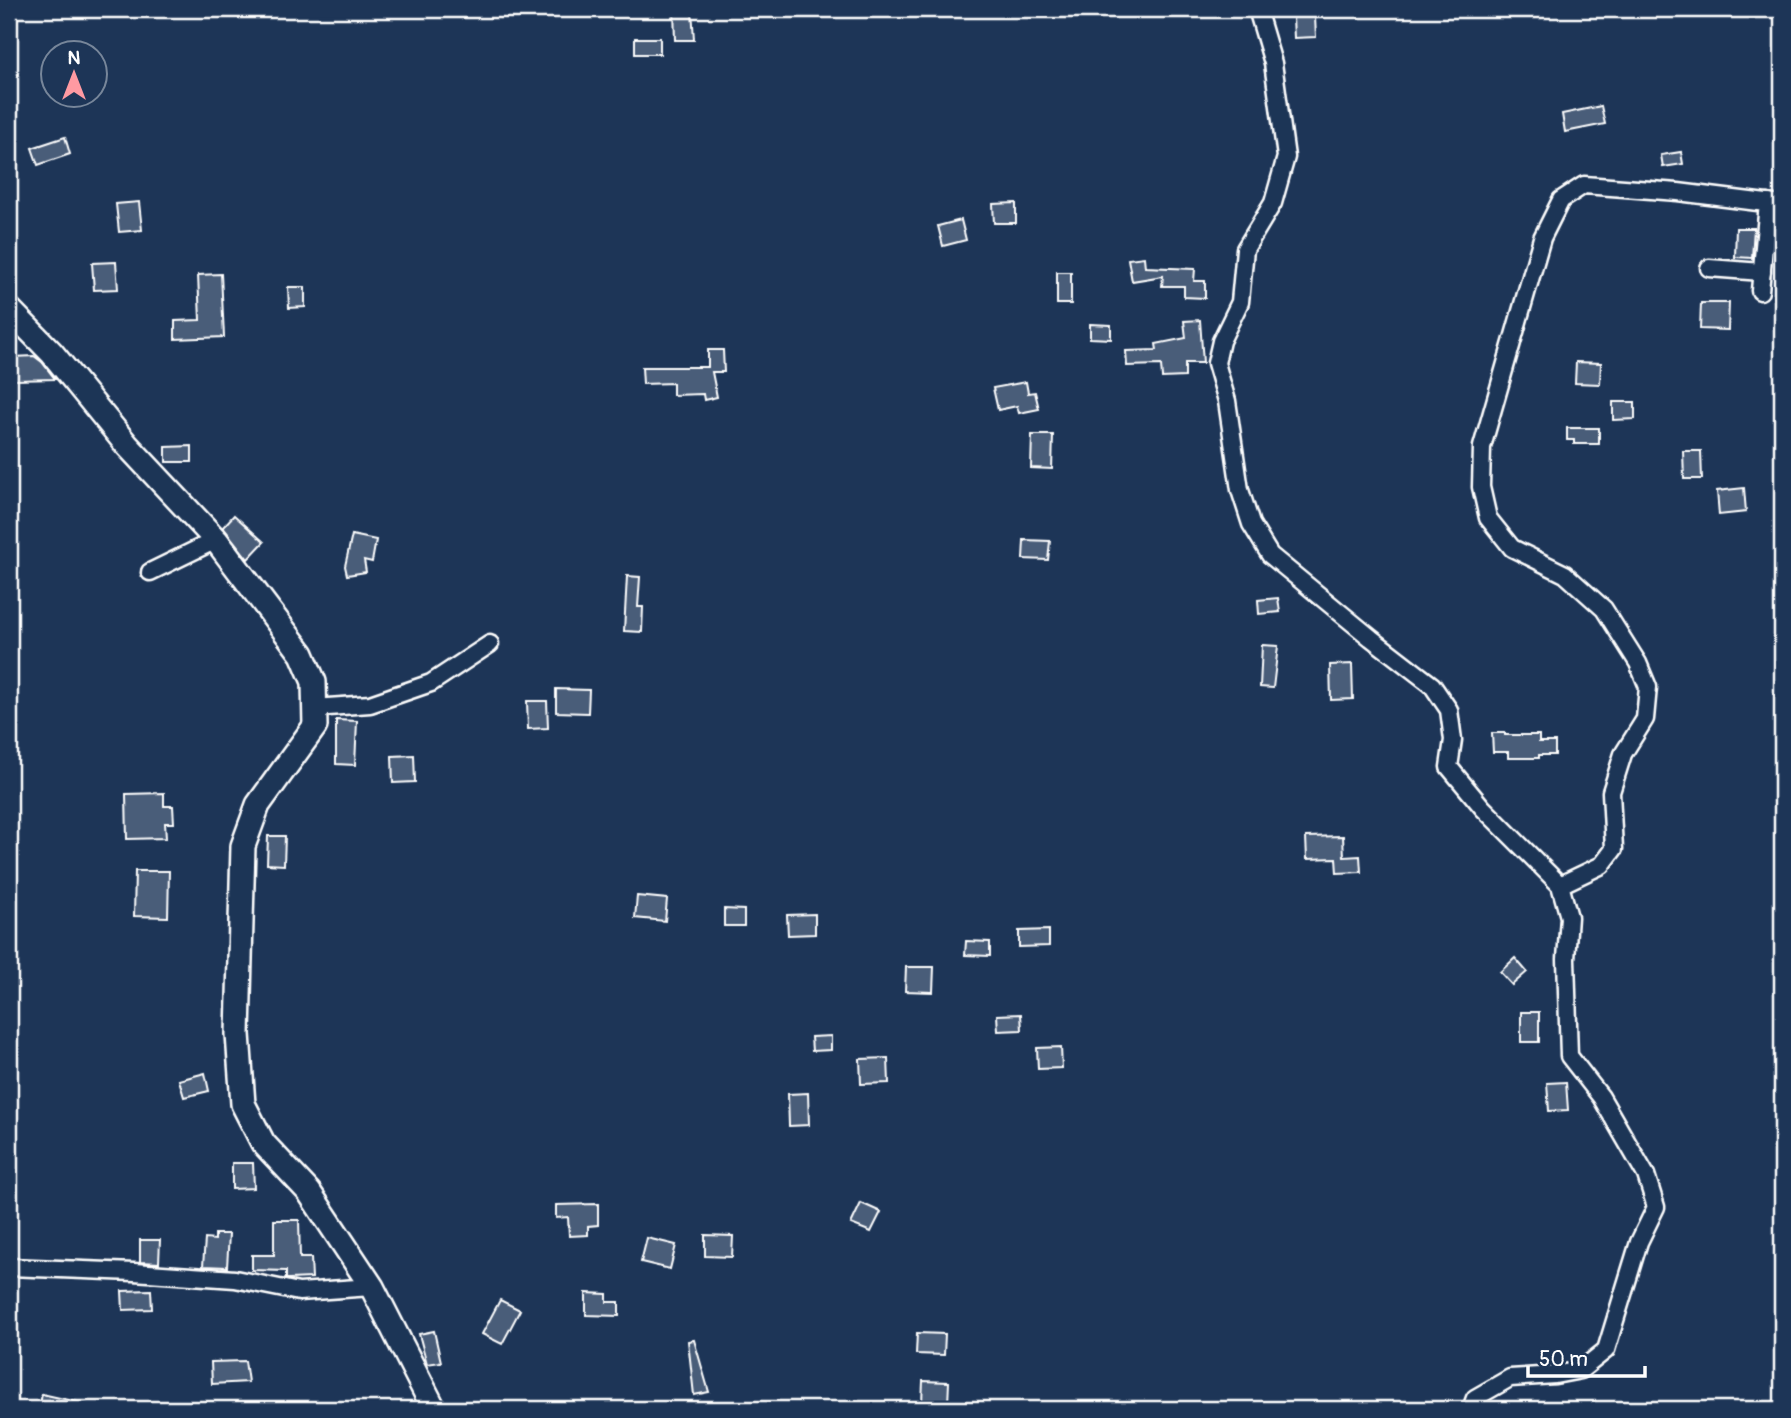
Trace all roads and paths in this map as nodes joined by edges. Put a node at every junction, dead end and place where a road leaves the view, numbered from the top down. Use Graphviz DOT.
graph roads {
  1 [pos="1257,9"];
  2 [pos="1775,204"];
  3 [pos="1709,268"];
  4 [pos="1762,272"];
  5 [pos="1760,291"];
  6 [pos="9,309"];
  7 [pos="216,540"];
  8 [pos="150,572"];
  9 [pos="490,644"];
  10 [pos="314,708"];
  11 [pos="1560,885"];
  12 [pos="9,1267"];
  13 [pos="372,1287"];
  14 [pos="434,1409"];
  15 [pos="1471,1409"];
  1 -- 11 [label="street"];
  2 -- 4 [label="street"];
  2 -- 11 [label="street"];
  3 -- 4 [label="street"];
  4 -- 5 [label="street"];
  6 -- 7 [label="street"];
  7 -- 8 [label="street"];
  7 -- 10 [label="street"];
  9 -- 10 [label="street"];
  10 -- 13 [label="street"];
  11 -- 15 [label="street"];
  12 -- 13 [label="street"];
  13 -- 14 [label="street"];
}
